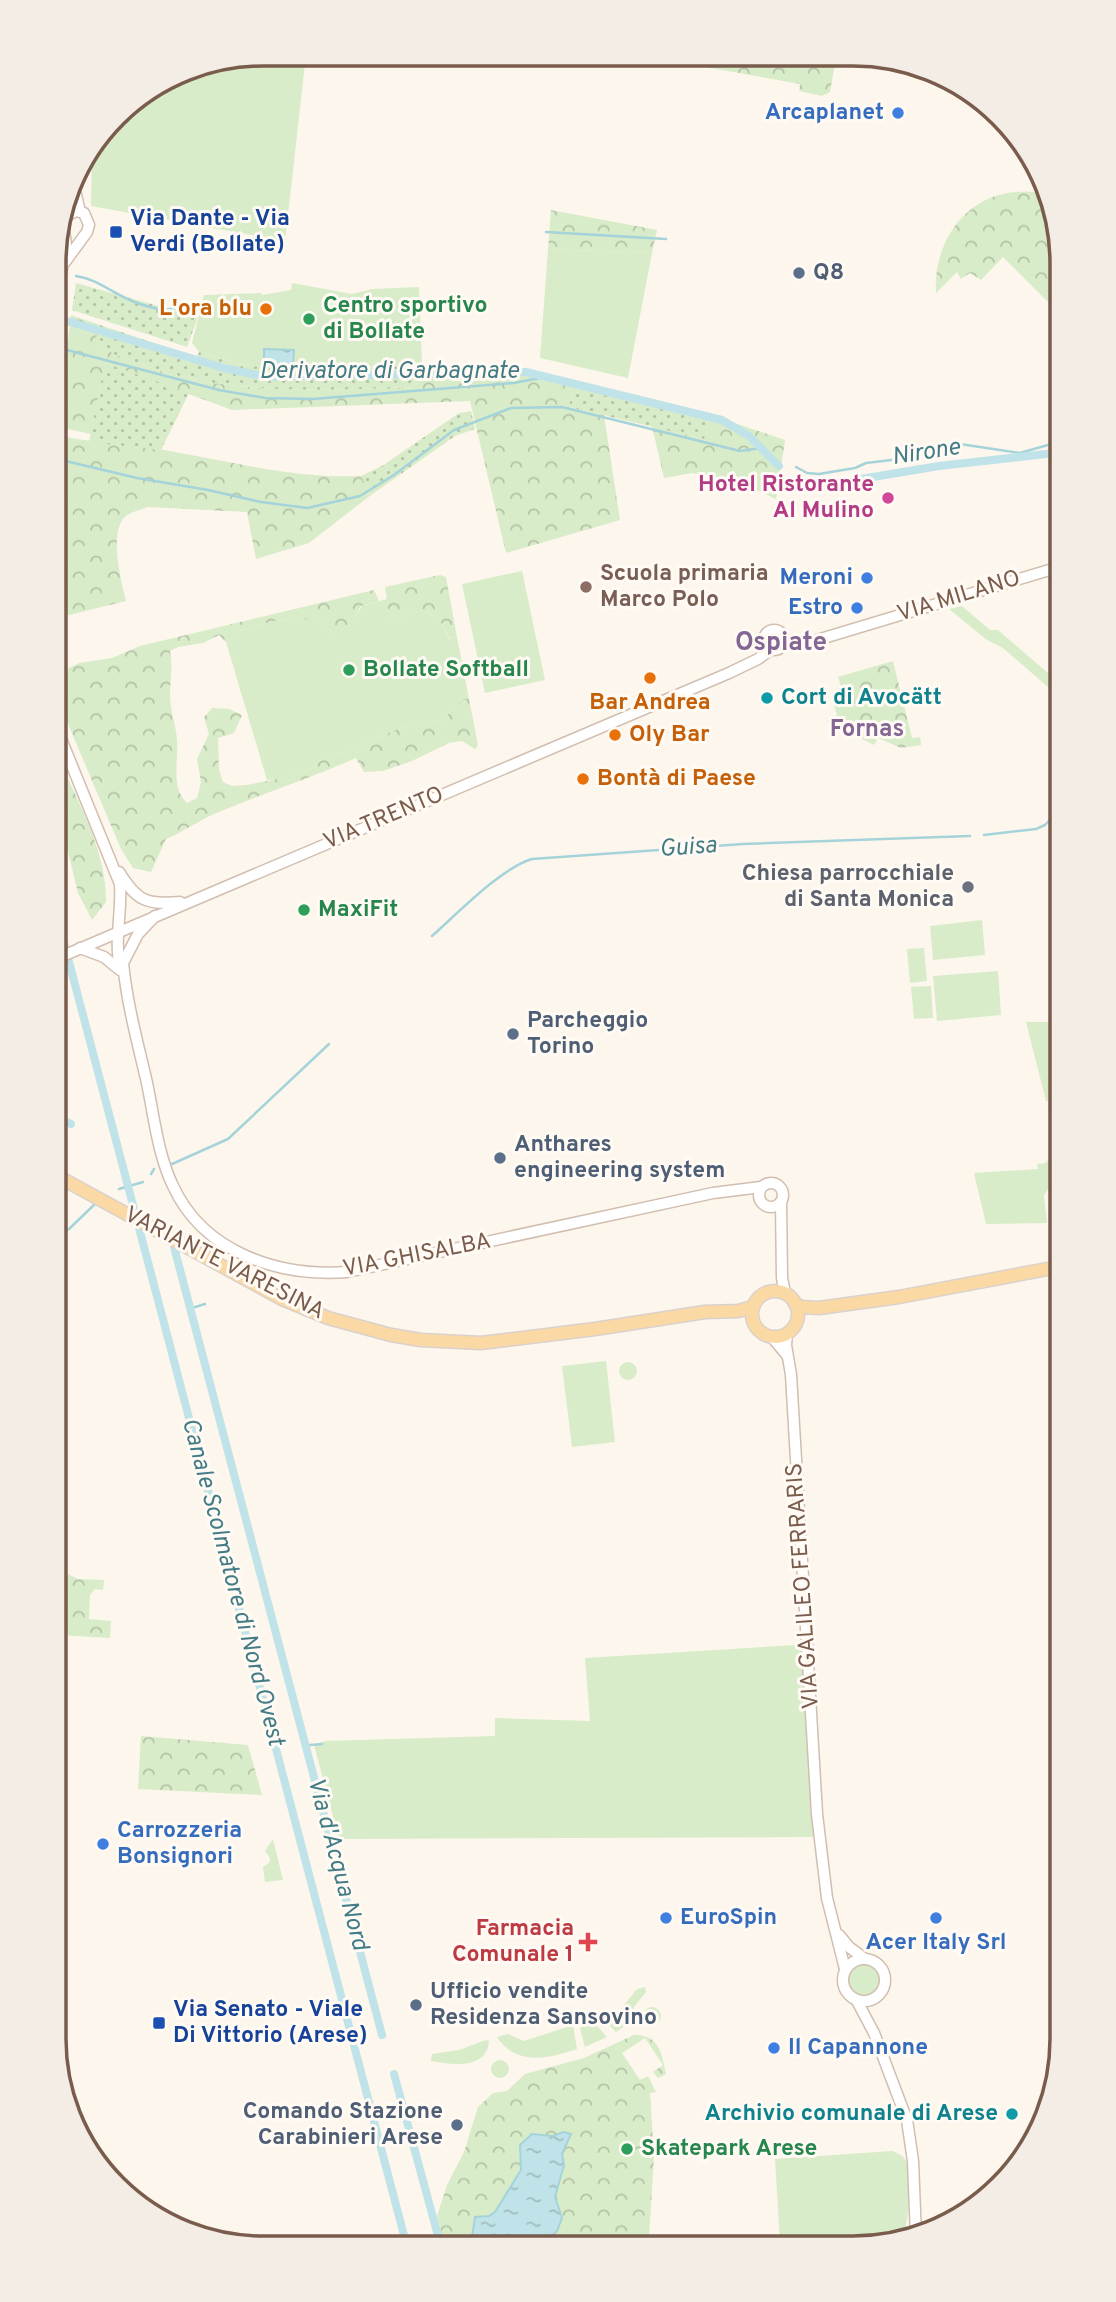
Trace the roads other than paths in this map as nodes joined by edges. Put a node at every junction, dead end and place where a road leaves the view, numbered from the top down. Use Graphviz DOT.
graph roads {
  1 [pos="77,199"];
  2 [pos="73,212"];
  3 [pos="80,212"];
  4 [pos="69,235"];
  5 [pos="82,237"];
  6 [pos="67,259"];
  7 [pos="1050,570"];
  8 [pos="785,640"];
  9 [pos="767,647"];
  10 [pos="67,753"];
  11 [pos="109,854"];
  12 [pos="122,876"];
  13 [pos="191,901"];
  14 [pos="155,916"];
  15 [pos="122,930"];
  16 [pos="96,941"];
  17 [pos="80,948"];
  18 [pos="67,954"];
  19 [pos="123,972"];
  20 [pos="67,1181"];
  21 [pos="761,1186"];
  22 [pos="732,1191"];
  23 [pos="780,1202"];
  24 [pos="763,1203"];
  25 [pos="782,1240"];
  26 [pos="1049,1269"];
  27 [pos="782,1275"];
  28 [pos="771,1292"];
  29 [pos="785,1293"];
  30 [pos="796,1304"];
  31 [pos="753,1307"];
  32 [pos="819,1308"];
  33 [pos="729,1312"];
  34 [pos="753,1322"];
  35 [pos="797,1322"];
  36 [pos="787,1334"];
  37 [pos="772,1337"];
  38 [pos="788,1358"];
  39 [pos="835,1929"];
  40 [pos="865,1959"];
  41 [pos="845,1969"];
  42 [pos="875,1998"];
  43 [pos="857,2001"];
  44 [pos="874,2033"];
  45 [pos="915,2213"];
  46 [pos="916,2225"];
  47 [pos="912,2226"];
  1 -- 3 [label="street"];
  2 -- 3 [label="street"];
  3 -- 5 [label="street"];
  4 -- 5 [label="street"];
  5 -- 6 [label="street"];
  7 -- 8 [label="street, VIA MILANO"];
  8 -- 9 [label="street"];
  8 -- 9 [label="street"];
  9 -- 13 [label="street, VIA TRENTO"];
  10 -- 11 [label="street"];
  11 -- 12 [label="street"];
  11 -- 15 [label="street"];
  11 -- 16 [label="street"];
  12 -- 13 [label="street"];
  12 -- 15 [label="street"];
  13 -- 14 [label="street, VIA TRENTO"];
  14 -- 15 [label="street, VIA TRENTO"];
  14 -- 19 [label="street"];
  15 -- 16 [label="street, VIA TRENTO"];
  15 -- 19 [label="street, VIA GHISALBA"];
  16 -- 17 [label="street, VIA TRENTO"];
  17 -- 18 [label="street, VIA TRENTO"];
  17 -- 19 [label="street"];
  19 -- 22 [label="street, VIA GHISALBA"];
  20 -- 33 [label="main road, VARIANTE VARESINA"];
  21 -- 22 [label="street, VIA GHISALBA"];
  21 -- 23 [label="street"];
  21 -- 24 [label="street"];
  22 -- 24 [label="street, VIA GHISALBA"];
  23 -- 24 [label="street"];
  23 -- 25 [label="street"];
  24 -- 25 [label="street"];
  25 -- 27 [label="street"];
  26 -- 32 [label="main road"];
  27 -- 28 [label="street"];
  27 -- 29 [label="street"];
  28 -- 29 [label="main road"];
  28 -- 31 [label="main road, VARIANTE VARESINA"];
  29 -- 30 [label="main road"];
  30 -- 32 [label="main road"];
  30 -- 35 [label="main road"];
  31 -- 33 [label="main road, VARIANTE VARESINA"];
  31 -- 34 [label="main road"];
  32 -- 35 [label="main road"];
  33 -- 34 [label="main road, VARIANTE VARESINA"];
  34 -- 37 [label="main road, VARIANTE VARESINA"];
  35 -- 36 [label="main road"];
  36 -- 37 [label="main road"];
  36 -- 38 [label="street, VIA GALILEO FERRARIS"];
  37 -- 38 [label="street"];
  38 -- 39 [label="street, VIA GALILEO FERRARIS"];
  39 -- 40 [label="street"];
  39 -- 41 [label="street, VIA GALILEO FERRARIS"];
  40 -- 41 [label="street"];
  40 -- 42 [label="street"];
  41 -- 43 [label="street"];
  42 -- 43 [label="street"];
  42 -- 44 [label="street"];
  43 -- 44 [label="street"];
  44 -- 45 [label="street"];
  45 -- 46 [label="street"];
  45 -- 47 [label="street"];
}
